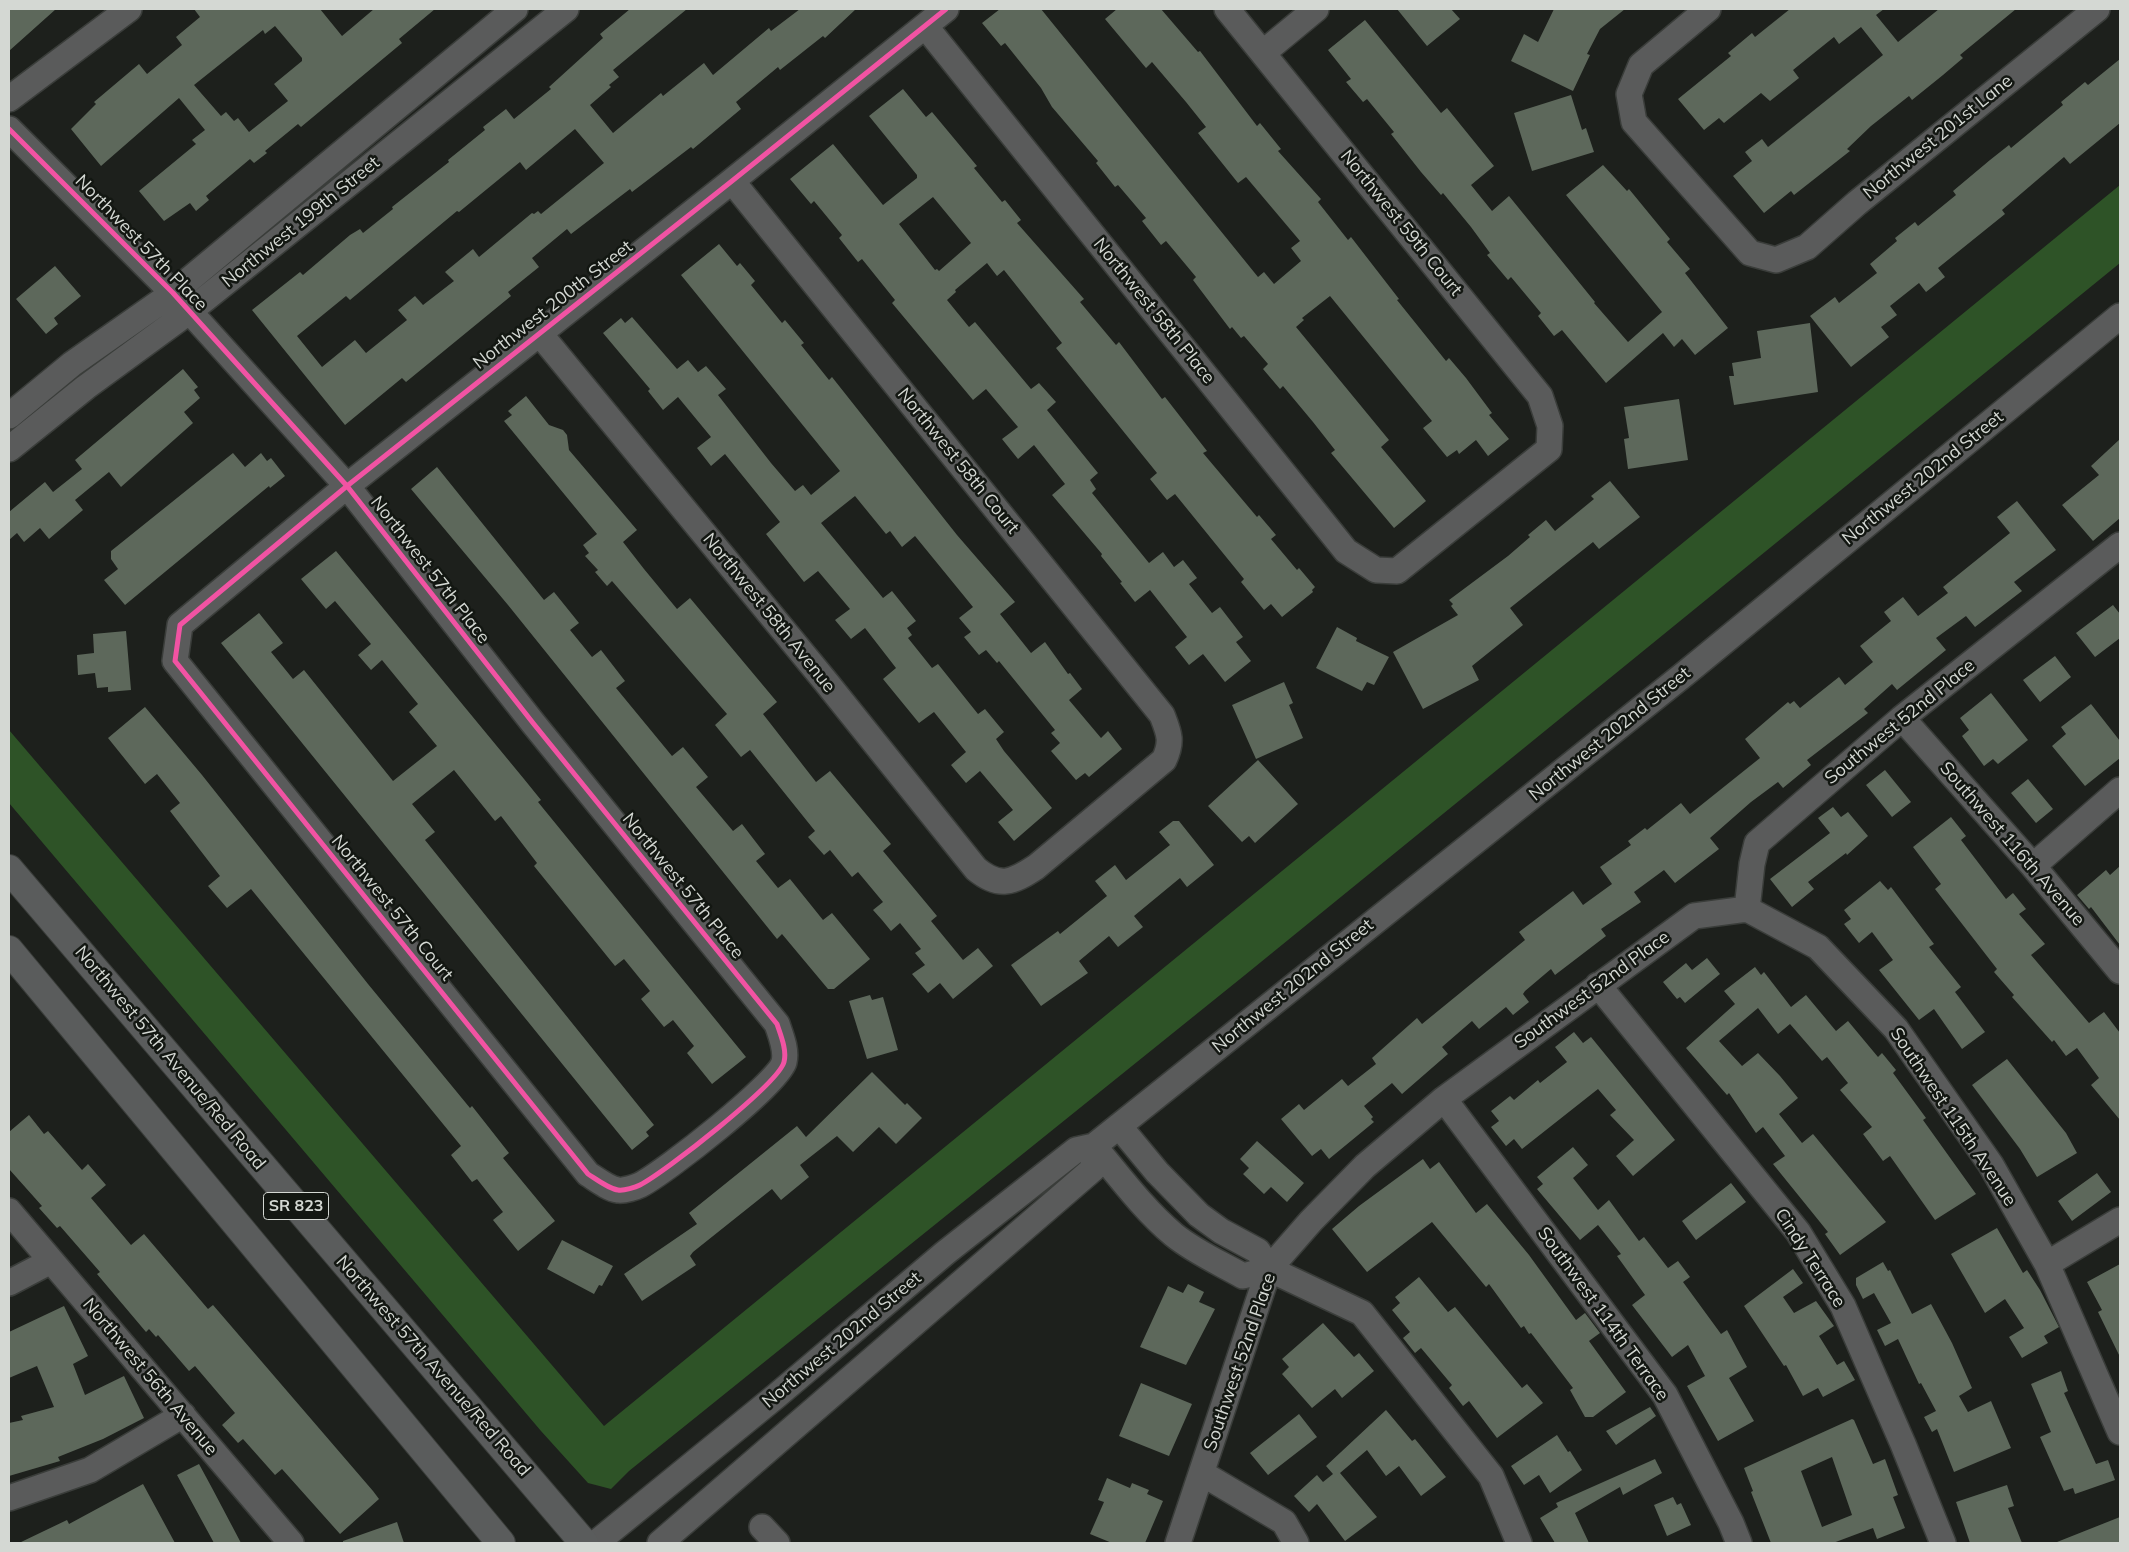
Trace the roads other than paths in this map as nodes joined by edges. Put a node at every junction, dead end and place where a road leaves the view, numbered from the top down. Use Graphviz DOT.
graph roads {
  1 [pos="129,9"];
  2 [pos="515,9"];
  3 [pos="566,9"];
  4 [pos="946,9"];
  5 [pos="1227,9"];
  6 [pos="1316,9"];
  7 [pos="1708,9"];
  8 [pos="2097,9"];
  9 [pos="926,26"];
  10 [pos="1264,52"];
  11 [pos="9,99"];
  12 [pos="9,128"];
  13 [pos="732,182"];
  14 [pos="173,293"];
  15 [pos="190,311"];
  16 [pos="2120,316"];
  17 [pos="540,334"];
  18 [pos="9,416"];
  19 [pos="1549,448"];
  20 [pos="9,449"];
  21 [pos="347,486"];
  22 [pos="2120,545"];
  23 [pos="180,625"];
  24 [pos="1902,718"];
  25 [pos="2120,790"];
  26 [pos="2033,866"];
  27 [pos="9,869"];
  28 [pos="1004,882"];
  29 [pos="1747,909"];
  30 [pos="9,950"];
  31 [pos="2120,971"];
  32 [pos="1598,985"];
  33 [pos="1444,1099"];
  34 [pos="1119,1126"];
  35 [pos="1094,1146"];
  36 [pos="618,1190"];
  37 [pos="1183,1199"];
  38 [pos="9,1211"];
  39 [pos="1160,1220"];
  40 [pos="2120,1220"];
  41 [pos="1221,1231"];
  42 [pos="1206,1256"];
  43 [pos="52,1261"];
  44 [pos="2047,1264"];
  45 [pos="1269,1269"];
  46 [pos="9,1283"];
  47 [pos="183,1415"];
  48 [pos="2120,1430"];
  49 [pos="1203,1474"];
  50 [pos="9,1498"];
  51 [pos="291,1543"];
  52 [pos="501,1543"];
  53 [pos="584,1543"];
  54 [pos="596,1543"];
  55 [pos="660,1543"];
  56 [pos="1178,1543"];
  57 [pos="1296,1543"];
  58 [pos="1519,1543"];
  59 [pos="1739,1543"];
  60 [pos="1943,1543"];
  1 -- 11 [label="street"];
  2 -- 14 [label="street, Northwest 199th Street"];
  3 -- 15 [label="street, Northwest 199th Street"];
  4 -- 9 [label="street, Northwest 200th Street"];
  5 -- 10 [label="street, Northwest 59th Court"];
  6 -- 10 [label="street"];
  7 -- 8 [label="street, Northwest 201st Lane"];
  9 -- 13 [label="street, Northwest 200th Street"];
  9 -- 19 [label="street, Northwest 58th Place"];
  10 -- 19 [label="street, Northwest 59th Court"];
  12 -- 14 [label="street, Northwest 57th Place"];
  13 -- 17 [label="street, Northwest 200th Street"];
  13 -- 28 [label="street, Northwest 58th Court"];
  14 -- 15 [label="street, Northwest 57th Place"];
  14 -- 18 [label="street, Northwest 199th Street"];
  15 -- 20 [label="street, Northwest 199th Street"];
  15 -- 21 [label="street, Northwest 57th Place"];
  16 -- 34 [label="street, Northwest 202nd Street"];
  17 -- 21 [label="street, Northwest 200th Street"];
  17 -- 28 [label="street, Northwest 58th Avenue"];
  21 -- 23 [label="street, Northwest 200th Street"];
  21 -- 36 [label="street, Northwest 57th Place"];
  22 -- 24 [label="street, Southwest 52nd Place"];
  23 -- 36 [label="street, Northwest 57th Court"];
  24 -- 26 [label="street, Southwest 116th Avenue"];
  24 -- 29 [label="street, Southwest 52nd Place"];
  25 -- 26 [label="street"];
  26 -- 31 [label="street, Southwest 116th Avenue"];
  27 -- 53 [label="main road, Northwest 57th Avenue/Red Road / SR 823"];
  29 -- 32 [label="street, Southwest 52nd Place"];
  29 -- 44 [label="street, Southwest 115th Avenue"];
  30 -- 52 [label="main road, SR 823"];
  32 -- 33 [label="street, Southwest 52nd Place"];
  32 -- 60 [label="street, Cindy Terrace"];
  33 -- 45 [label="street, Southwest 52nd Place"];
  33 -- 59 [label="street, Southwest 114th Terrace"];
  34 -- 35 [label="street, Northwest 202nd Street"];
  34 -- 37 [label="street"];
  35 -- 39 [label="street"];
  35 -- 54 [label="street, Northwest 202nd Street"];
  35 -- 55 [label="street, Northwest 202nd Street"];
  37 -- 39 [label="street"];
  37 -- 41 [label="street"];
  38 -- 43 [label="street, Northwest 56th Avenue"];
  39 -- 42 [label="street"];
  40 -- 44 [label="street"];
  41 -- 42 [label="street"];
  41 -- 45 [label="street"];
  42 -- 45 [label="street"];
  43 -- 46 [label="street"];
  43 -- 47 [label="street, Northwest 56th Avenue"];
  44 -- 48 [label="street, Southwest 115th Avenue"];
  45 -- 49 [label="street, Southwest 52nd Place"];
  45 -- 58 [label="street"];
  47 -- 50 [label="street"];
  47 -- 51 [label="street, Northwest 56th Avenue"];
  49 -- 56 [label="street, Southwest 52nd Place"];
  49 -- 57 [label="street"];
}
